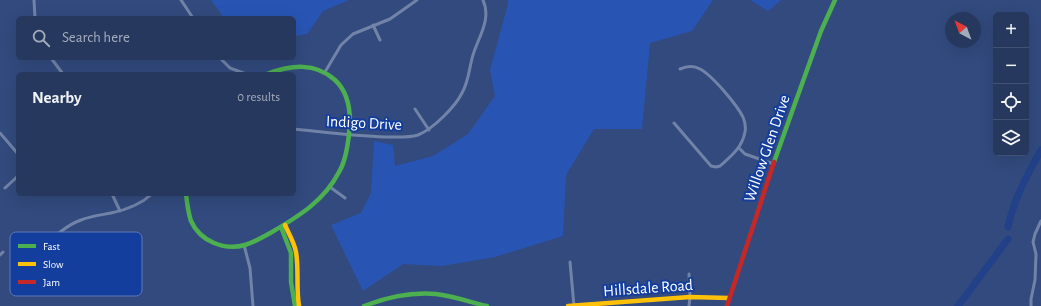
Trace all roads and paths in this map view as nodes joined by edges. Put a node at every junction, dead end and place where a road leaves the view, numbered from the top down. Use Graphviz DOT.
graph roads {
  1 [pos="34,0"];
  2 [pos="181,0"];
  3 [pos="417,0"];
  4 [pos="484,0"];
  5 [pos="834,0"];
  6 [pos="36,16"];
  7 [pos="192,16"];
  8 [pos="373,25"];
  9 [pos="380,40"];
  10 [pos="52,60"];
  11 [pos="222,60"];
  12 [pos="680,69"];
  13 [pos="62,72"];
  14 [pos="241,72"];
  15 [pos="273,72"];
  16 [pos="325,72"];
  17 [pos="415,109"];
  18 [pos="674,123"];
  19 [pos="296,129"];
  20 [pos="429,130"];
  21 [pos="0,133"];
  22 [pos="348,134"];
  23 [pos="739,148"];
  24 [pos="16,152"];
  25 [pos="774,164"];
  26 [pos="16,178"];
  27 [pos="330,187"];
  28 [pos="5,188"];
  29 [pos="113,196"];
  30 [pos="149,196"];
  31 [pos="186,196"];
  32 [pos="345,198"];
  33 [pos="120,211"];
  34 [pos="1041,221"];
  35 [pos="283,226"];
  36 [pos="60,232"];
  37 [pos="244,245"];
  38 [pos="3,252"];
  39 [pos="0,255"];
  40 [pos="570,262"];
  41 [pos="689,274"];
  42 [pos="690,297"];
  43 [pos="729,298"];
  44 [pos="253,306"];
  45 [pos="295,306"];
  46 [pos="299,306"];
  47 [pos="364,306"];
  48 [pos="487,306"];
  49 [pos="568,306"];
  50 [pos="574,306"];
  51 [pos="689,306"];
  52 [pos="727,306"];
  53 [pos="1031,306"];
  1 -- 6 [label="street"];
  2 -- 7 [label="street"];
  3 -- 8 [label="street"];
  4 -- 20 [label="street, Indigo Drive"];
  5 -- 25 [label="main road, Willow Glen Drive"];
  8 -- 9 [label="street"];
  8 -- 16 [label="street"];
  10 -- 13 [label="street"];
  11 -- 14 [label="street"];
  12 -- 23 [label="street"];
  15 -- 16 [label="main road"];
  16 -- 22 [label="main road"];
  17 -- 20 [label="street"];
  18 -- 23 [label="street"];
  19 -- 22 [label="street, Indigo Drive"];
  20 -- 22 [label="street, Indigo Drive"];
  21 -- 24 [label="street"];
  22 -- 27 [label="main road"];
  23 -- 25 [label="street"];
  25 -- 43 [label="main road, Willow Glen Drive"];
  26 -- 28 [label="street"];
  27 -- 32 [label="street"];
  27 -- 35 [label="main road"];
  29 -- 33 [label="street"];
  30 -- 33 [label="street"];
  31 -- 37 [label="main road"];
  33 -- 36 [label="street"];
  34 -- 53 [label="street"];
  35 -- 37 [label="main road"];
  35 -- 45 [label="main road"];
  35 -- 46 [label="main road"];
  37 -- 44 [label="street"];
  38 -- 39 [label="street"];
  40 -- 50 [label="street"];
  41 -- 42 [label="street"];
  42 -- 43 [label="main road, Hillsdale Road"];
  42 -- 50 [label="main road, Hillsdale Road"];
  42 -- 51 [label="street"];
  43 -- 52 [label="main road, Willow Glen Drive"];
  47 -- 48 [label="main road"];
  49 -- 50 [label="main road, Hillsdale Road"];
}
